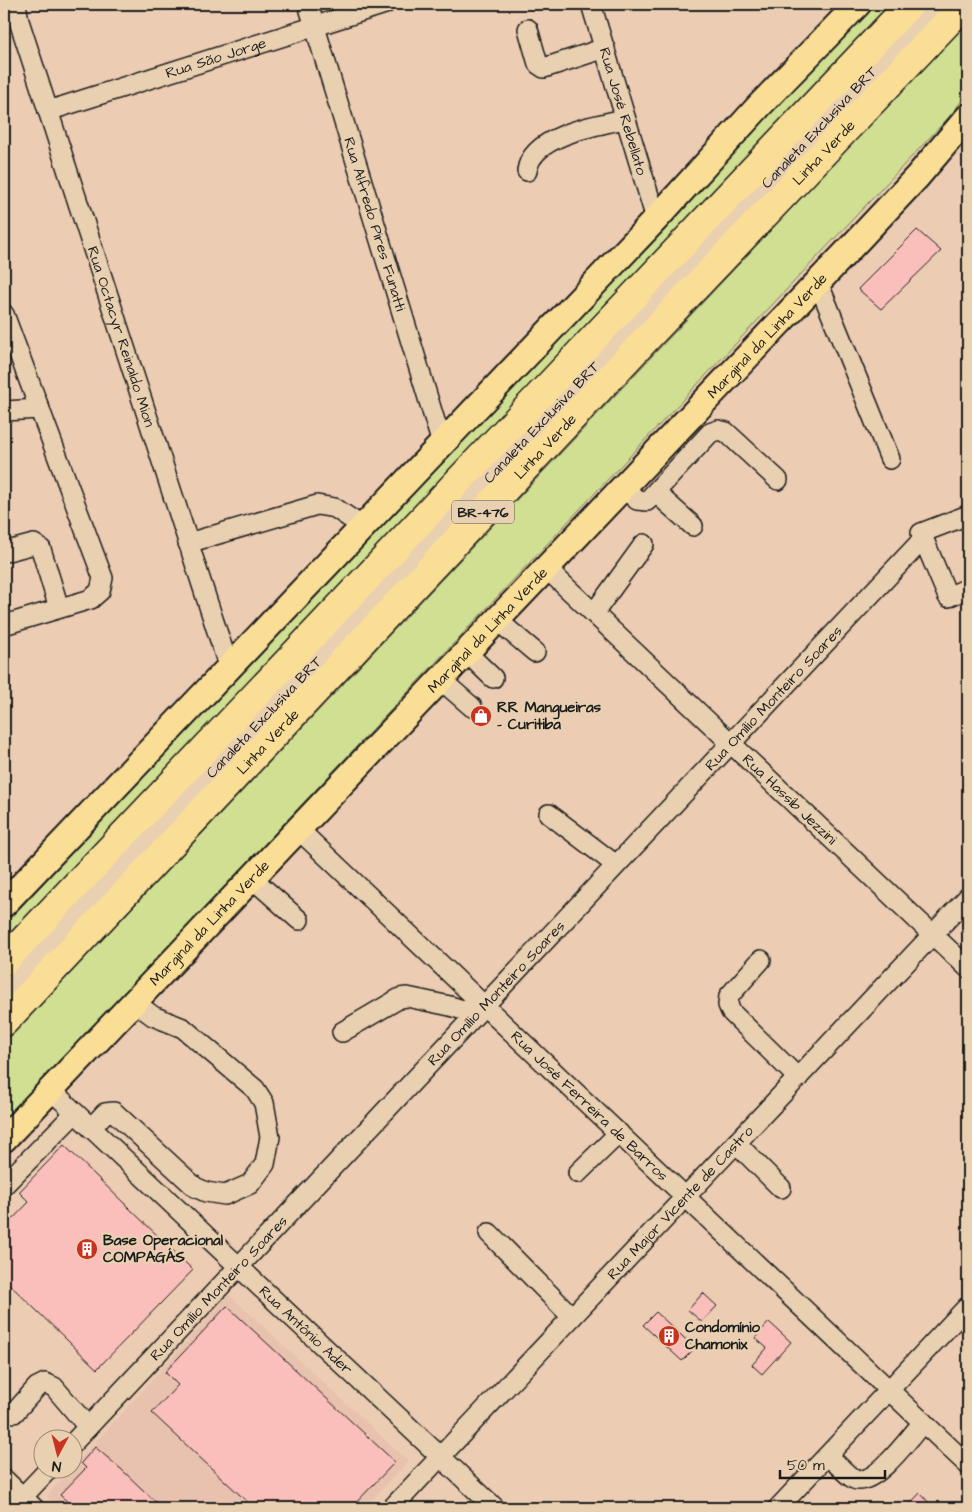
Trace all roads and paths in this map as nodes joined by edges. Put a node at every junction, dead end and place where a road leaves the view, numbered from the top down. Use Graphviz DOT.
graph roads {
  1 [pos="16,4"];
  2 [pos="308,4"];
  3 [pos="385,4"];
  4 [pos="591,4"];
  5 [pos="858,4"];
  6 [pos="910,4"];
  7 [pos="935,4"];
  8 [pos="965,4"];
  9 [pos="315,25"];
  10 [pos="528,30"];
  11 [pos="605,48"];
  12 [pos="48,111"];
  13 [pos="968,117"];
  14 [pos="625,119"];
  15 [pos="526,171"];
  16 [pos="656,219"];
  17 [pos="818,282"];
  18 [pos="4,314"];
  19 [pos="40,408"];
  20 [pos="4,411"];
  21 [pos="442,444"];
  22 [pos="890,459"];
  23 [pos="778,480"];
  24 [pos="623,487"];
  25 [pos="656,493"];
  26 [pos="968,515"];
  27 [pos="693,526"];
  28 [pos="363,527"];
  29 [pos="921,541"];
  30 [pos="188,543"];
  31 [pos="644,544"];
  32 [pos="4,552"];
  33 [pos="546,568"];
  34 [pos="968,588"];
  35 [pos="59,608"];
  36 [pos="594,613"];
  37 [pos="497,620"];
  38 [pos="4,625"];
  39 [pos="466,652"];
  40 [pos="535,652"];
  41 [pos="229,668"];
  42 [pos="493,678"];
  43 [pos="440,679"];
  44 [pos="472,707"];
  45 [pos="731,743"];
  46 [pos="549,814"];
  47 [pos="298,829"];
  48 [pos="616,865"];
  49 [pos="252,878"];
  50 [pos="968,897"];
  51 [pos="4,904"];
  52 [pos="299,920"];
  53 [pos="933,935"];
  54 [pos="761,960"];
  55 [pos="4,961"];
  56 [pos="968,968"];
  57 [pos="4,994"];
  58 [pos="134,1002"];
  59 [pos="480,1010"];
  60 [pos="4,1022"];
  61 [pos="342,1032"];
  62 [pos="798,1078"];
  63 [pos="50,1090"];
  64 [pos="75,1113"];
  65 [pos="91,1128"];
  66 [pos="619,1134"];
  67 [pos="4,1139"];
  68 [pos="736,1143"];
  69 [pos="578,1173"];
  70 [pos="4,1185"];
  71 [pos="781,1188"];
  72 [pos="686,1197"];
  73 [pos="489,1233"];
  74 [pos="239,1267"];
  75 [pos="968,1306"];
  76 [pos="572,1317"];
  77 [pos="890,1390"];
  78 [pos="14,1413"];
  79 [pos="923,1422"];
  80 [pos="88,1427"];
  81 [pos="82,1433"];
  82 [pos="828,1456"];
  83 [pos="441,1457"];
  84 [pos="968,1465"];
  85 [pos="4,1480"];
  86 [pos="41,1480"];
  87 [pos="23,1505"];
  88 [pos="392,1508"];
  89 [pos="495,1508"];
  90 [pos="778,1508"];
  1 -- 12 [label="street, Rua Octacyr Reinaldo Mion"];
  2 -- 9 [label="street, Rua Alfredo Pires Funatti"];
  3 -- 9 [label="street, Rua São Jorge"];
  4 -- 11 [label="street, Rua José Rebellato"];
  5 -- 16 [label="main road"];
  6 -- 55 [label="highway, BR-476"];
  7 -- 57 [label="street, Canaleta Exclusiva BRT"];
  8 -- 60 [label="highway, Linha Verde / BR-476"];
  9 -- 12 [label="street, Rua São Jorge"];
  9 -- 21 [label="street, Rua Alfredo Pires Funatti"];
  10 -- 11 [label="street"];
  11 -- 14 [label="street, Rua José Rebellato"];
  12 -- 30 [label="street, Rua Octacyr Reinaldo Mion"];
  13 -- 17 [label="main road, Marginal da Linha Verde"];
  14 -- 15 [label="street"];
  14 -- 16 [label="street, Rua José Rebellato"];
  16 -- 21 [label="main road"];
  17 -- 22 [label="street"];
  17 -- 24 [label="main road, Marginal da Linha Verde"];
  18 -- 19 [label="street"];
  19 -- 20 [label="street"];
  19 -- 35 [label="street"];
  21 -- 28 [label="main road"];
  23 -- 25 [label="street"];
  24 -- 25 [label="street"];
  24 -- 33 [label="main road, Marginal da Linha Verde"];
  25 -- 27 [label="street"];
  26 -- 29 [label="street, Rua Omílio Monteiro Soares"];
  28 -- 30 [label="street"];
  28 -- 41 [label="main road"];
  29 -- 34 [label="street"];
  29 -- 45 [label="street, Rua Omílio Monteiro Soares"];
  30 -- 41 [label="street, Rua Octacyr Reinaldo Mion"];
  31 -- 36 [label="street"];
  32 -- 35 [label="street"];
  33 -- 36 [label="street, Rua Hassib Jezzini"];
  33 -- 37 [label="main road, Marginal da Linha Verde"];
  35 -- 38 [label="street"];
  36 -- 45 [label="street, Rua Hassib Jezzini"];
  37 -- 39 [label="main road, Marginal da Linha Verde"];
  37 -- 40 [label="street"];
  39 -- 42 [label="street"];
  39 -- 43 [label="main road, Marginal da Linha Verde"];
  41 -- 51 [label="main road"];
  43 -- 44 [label="street"];
  43 -- 47 [label="main road, Marginal da Linha Verde"];
  45 -- 48 [label="street, Rua Omílio Monteiro Soares"];
  45 -- 53 [label="street, Rua Hassib Jezzini"];
  46 -- 48 [label="street"];
  47 -- 49 [label="main road, Marginal da Linha Verde"];
  47 -- 59 [label="street, Rua José Ferreira de Barros"];
  48 -- 59 [label="street, Rua Omílio Monteiro Soares"];
  49 -- 52 [label="street"];
  49 -- 58 [label="main road, Marginal da Linha Verde"];
  50 -- 53 [label="street, Rua Major Vicente de Castro"];
  53 -- 56 [label="street, Rua Hassib Jezzini"];
  53 -- 62 [label="street, Rua Major Vicente de Castro"];
  54 -- 62 [label="street"];
  58 -- 63 [label="main road, Marginal da Linha Verde"];
  58 -- 65 [label="street"];
  59 -- 61 [label="street"];
  59 -- 66 [label="street, Rua José Ferreira de Barros"];
  59 -- 74 [label="street, Rua Omílio Monteiro Soares"];
  62 -- 68 [label="street, Rua Major Vicente de Castro"];
  63 -- 64 [label="street, Rua Antônio Ader"];
  63 -- 67 [label="main road, Marginal da Linha Verde"];
  64 -- 65 [label="street, Rua Antônio Ader"];
  64 -- 70 [label="street"];
  65 -- 74 [label="street, Rua Antônio Ader"];
  66 -- 69 [label="street"];
  66 -- 72 [label="street, Rua José Ferreira de Barros"];
  68 -- 71 [label="street"];
  68 -- 72 [label="street, Rua Major Vicente de Castro"];
  72 -- 76 [label="street, Rua Major Vicente de Castro"];
  72 -- 77 [label="street, Rua José Ferreira de Barros"];
  73 -- 76 [label="street"];
  74 -- 80 [label="street, Rua Omílio Monteiro Soares"];
  74 -- 83 [label="street, Rua Antônio Ader"];
  75 -- 77 [label="street"];
  76 -- 83 [label="street, Rua Major Vicente de Castro"];
  77 -- 79 [label="street, Rua José Ferreira de Barros"];
  77 -- 82 [label="street"];
  78 -- 80 [label="street"];
  79 -- 82 [label="street"];
  79 -- 84 [label="street, Rua José Ferreira de Barros"];
  80 -- 81 [label="street, Rua Omílio Monteiro Soares"];
  82 -- 90 [label="street"];
  83 -- 88 [label="street, Rua Major Vicente de Castro"];
  83 -- 89 [label="street, Rua Antônio Ader"];
  85 -- 87 [label="street"];
  86 -- 87 [label="street"];
}
